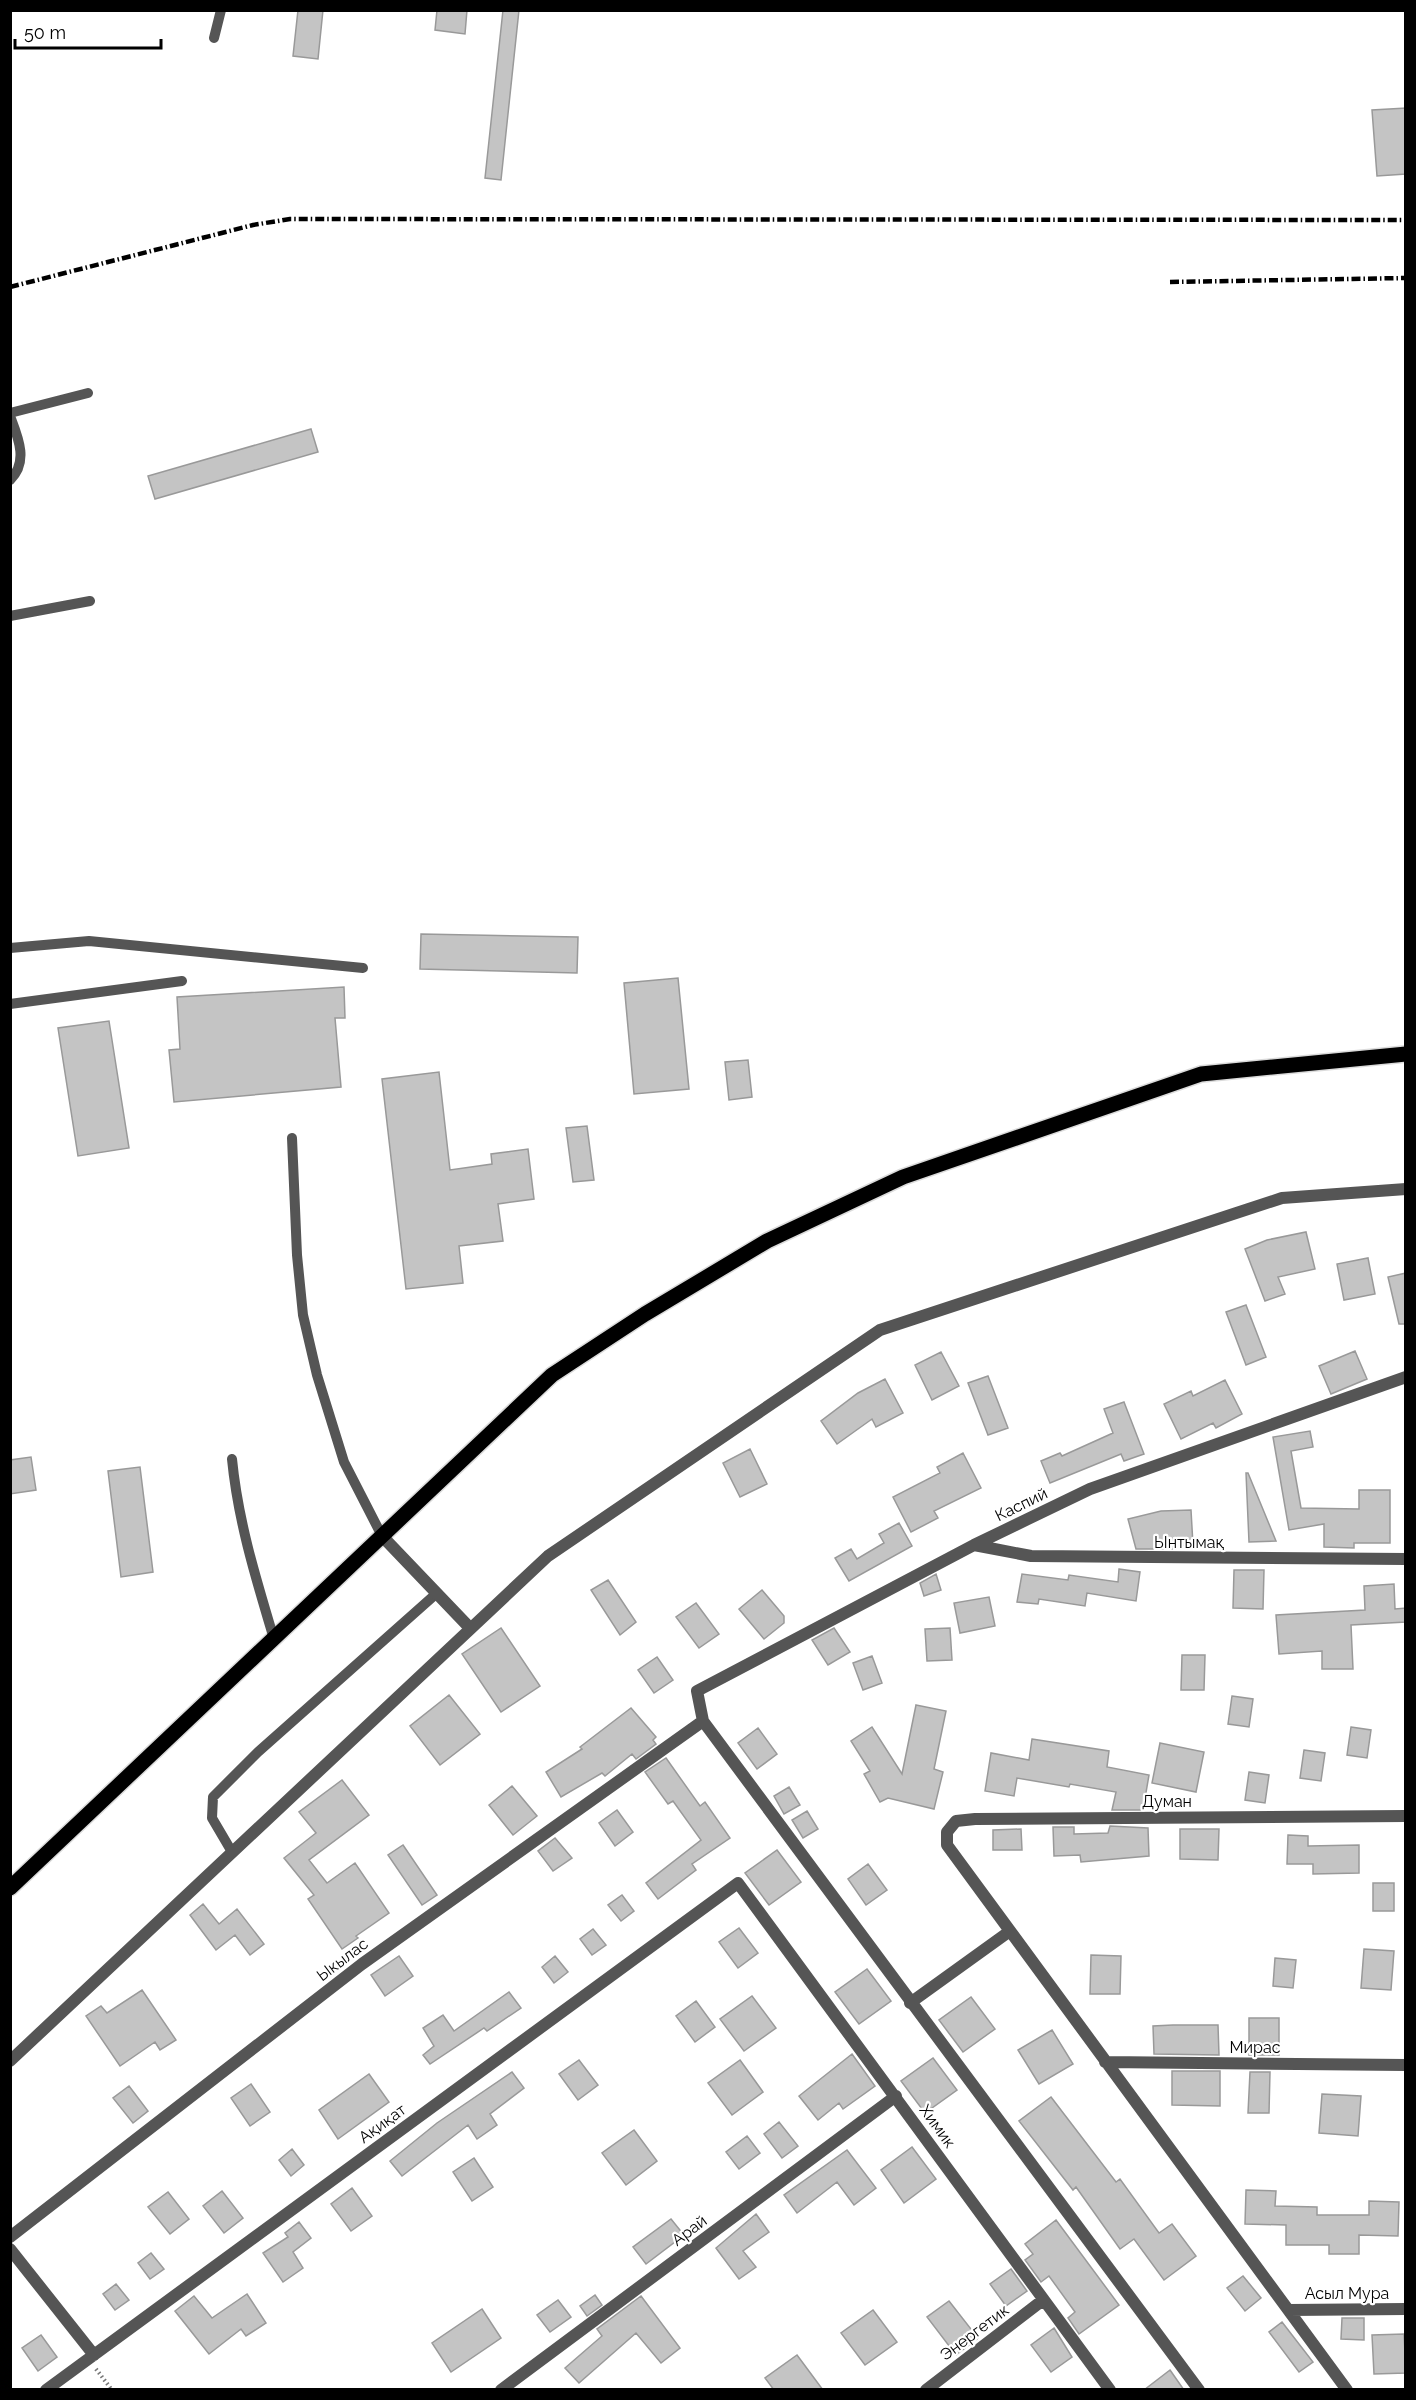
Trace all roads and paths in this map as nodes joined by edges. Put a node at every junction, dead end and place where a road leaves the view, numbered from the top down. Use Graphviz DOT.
graph roads {
  1 [pos="221,10"];
  2 [pos="214,38"];
  3 [pos="88,393"];
  4 [pos="10,415"];
  5 [pos="10,480"];
  6 [pos="90,601"];
  7 [pos="10,616"];
  8 [pos="10,948"];
  9 [pos="363,968"];
  10 [pos="182,981"];
  11 [pos="10,1004"];
  12 [pos="1406,1054"];
  13 [pos="292,1138"];
  14 [pos="1406,1189"];
  15 [pos="1406,1377"];
  16 [pos="232,1459"];
  17 [pos="382,1536"];
  18 [pos="974,1545"];
  19 [pos="1406,1559"];
  20 [pos="437,1593"];
  21 [pos="469,1627"];
  22 [pos="274,1639"];
  23 [pos="703,1721"];
  24 [pos="1406,1816"];
  25 [pos="232,1852"];
  26 [pos="738,1883"];
  27 [pos="10,1888"];
  28 [pos="1010,1931"];
  29 [pos="910,2003"];
  30 [pos="10,2061"];
  31 [pos="1105,2062"];
  32 [pos="1406,2065"];
  33 [pos="896,2096"];
  34 [pos="10,2237"];
  35 [pos="10,2249"];
  36 [pos="1043,2300"];
  37 [pos="1406,2309"];
  38 [pos="1289,2310"];
  39 [pos="92,2356"];
  40 [pos="46,2390"];
  41 [pos="112,2390"];
  42 [pos="501,2390"];
  43 [pos="926,2390"];
  44 [pos="1110,2390"];
  45 [pos="1199,2390"];
  46 [pos="1347,2390"];
  1 -- 2 [label="lane"];
  3 -- 4 [label="lane"];
  4 -- 5 [label="lane"];
  6 -- 7 [label="lane"];
  8 -- 9 [label="lane"];
  10 -- 11 [label="lane"];
  12 -- 17 [label="main road"];
  13 -- 17 [label="lane"];
  14 -- 21 [label="street"];
  15 -- 18 [label="street, Каспий"];
  16 -- 22 [label="lane"];
  17 -- 20 [label="street"];
  17 -- 22 [label="main road"];
  18 -- 19 [label="street, Ынтымақ"];
  18 -- 23 [label="street, Каспий"];
  20 -- 21 [label="street"];
  20 -- 25 [label="lane"];
  21 -- 25 [label="street"];
  22 -- 27 [label="main road"];
  23 -- 29 [label="street"];
  23 -- 34 [label="street, Ыкылас"];
  24 -- 28 [label="street, Думан"];
  25 -- 30 [label="street"];
  26 -- 33 [label="street, Химик"];
  26 -- 39 [label="street, Ақиқат"];
  28 -- 29 [label="street"];
  28 -- 31 [label="street"];
  29 -- 45 [label="street"];
  31 -- 32 [label="street, Мирас"];
  31 -- 38 [label="street"];
  33 -- 36 [label="street, Химик"];
  33 -- 42 [label="street, Арай"];
  35 -- 39 [label="street"];
  36 -- 43 [label="street, Энергетик"];
  36 -- 44 [label="street, Химик"];
  37 -- 38 [label="street, Асыл Мура"];
  38 -- 46 [label="street"];
  39 -- 40 [label="street, Ақиқат"];
  39 -- 41 [label="path"];
}
